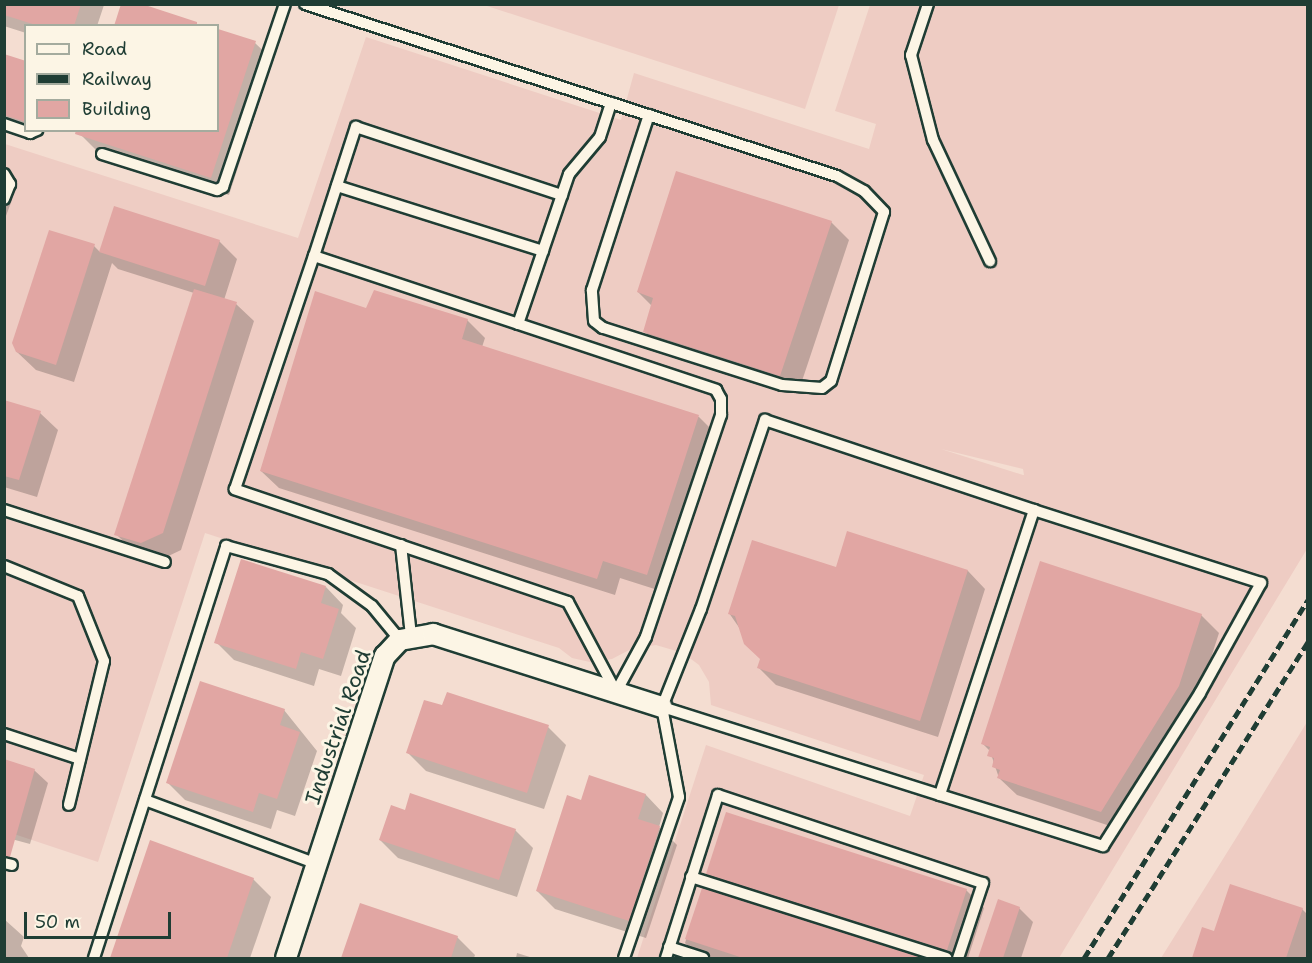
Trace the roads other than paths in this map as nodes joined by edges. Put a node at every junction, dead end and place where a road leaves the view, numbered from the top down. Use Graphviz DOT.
graph roads {
  1 [pos="285,4"];
  2 [pos="305,4"];
  3 [pos="928,4"];
  4 [pos="611,103"];
  5 [pos="648,115"];
  6 [pos="4,124"];
  7 [pos="24,130"];
  8 [pos="102,154"];
  9 [pos="4,174"];
  10 [pos="337,186"];
  11 [pos="562,195"];
  12 [pos="4,199"];
  13 [pos="543,251"];
  14 [pos="314,256"];
  15 [pos="990,261"];
  16 [pos="518,324"];
  17 [pos="4,510"];
  18 [pos="1034,510"];
  19 [pos="401,545"];
  20 [pos="165,562"];
  21 [pos="4,566"];
  22 [pos="405,638"];
  23 [pos="616,692"];
  24 [pos="662,707"];
  25 [pos="4,734"];
  26 [pos="80,759"];
  27 [pos="940,795"];
  28 [pos="145,801"];
  29 [pos="69,805"];
  30 [pos="317,864"];
  31 [pos="691,877"];
  32 [pos="667,953"];
  33 [pos="94,958"];
  34 [pos="286,958"];
  35 [pos="624,958"];
  36 [pos="703,958"];
  37 [pos="946,958"];
  38 [pos="958,958"];
  1 -- 8 [label="lane"];
  2 -- 4 [label="lane"];
  3 -- 15 [label="lane"];
  4 -- 5 [label="lane"];
  4 -- 11 [label="lane"];
  5 -- 5 [label="lane"];
  6 -- 7 [label="lane"];
  9 -- 12 [label="lane"];
  10 -- 11 [label="lane"];
  10 -- 13 [label="lane"];
  10 -- 14 [label="lane"];
  11 -- 13 [label="lane"];
  13 -- 16 [label="lane"];
  14 -- 16 [label="lane"];
  14 -- 19 [label="lane"];
  16 -- 23 [label="lane"];
  17 -- 20 [label="lane"];
  18 -- 24 [label="lane"];
  18 -- 27 [label="lane"];
  18 -- 27 [label="lane"];
  19 -- 22 [label="lane"];
  19 -- 23 [label="lane"];
  21 -- 26 [label="lane"];
  22 -- 23 [label="street"];
  22 -- 28 [label="lane"];
  22 -- 30 [label="street, Industrial Road"];
  23 -- 24 [label="street"];
  24 -- 27 [label="lane"];
  24 -- 35 [label="lane"];
  25 -- 26 [label="lane"];
  26 -- 29 [label="lane"];
  28 -- 30 [label="lane"];
  28 -- 33 [label="lane"];
  30 -- 34 [label="street, Industrial Road"];
  31 -- 32 [label="lane"];
  31 -- 37 [label="lane"];
  31 -- 38 [label="lane"];
  32 -- 36 [label="lane"];
}
